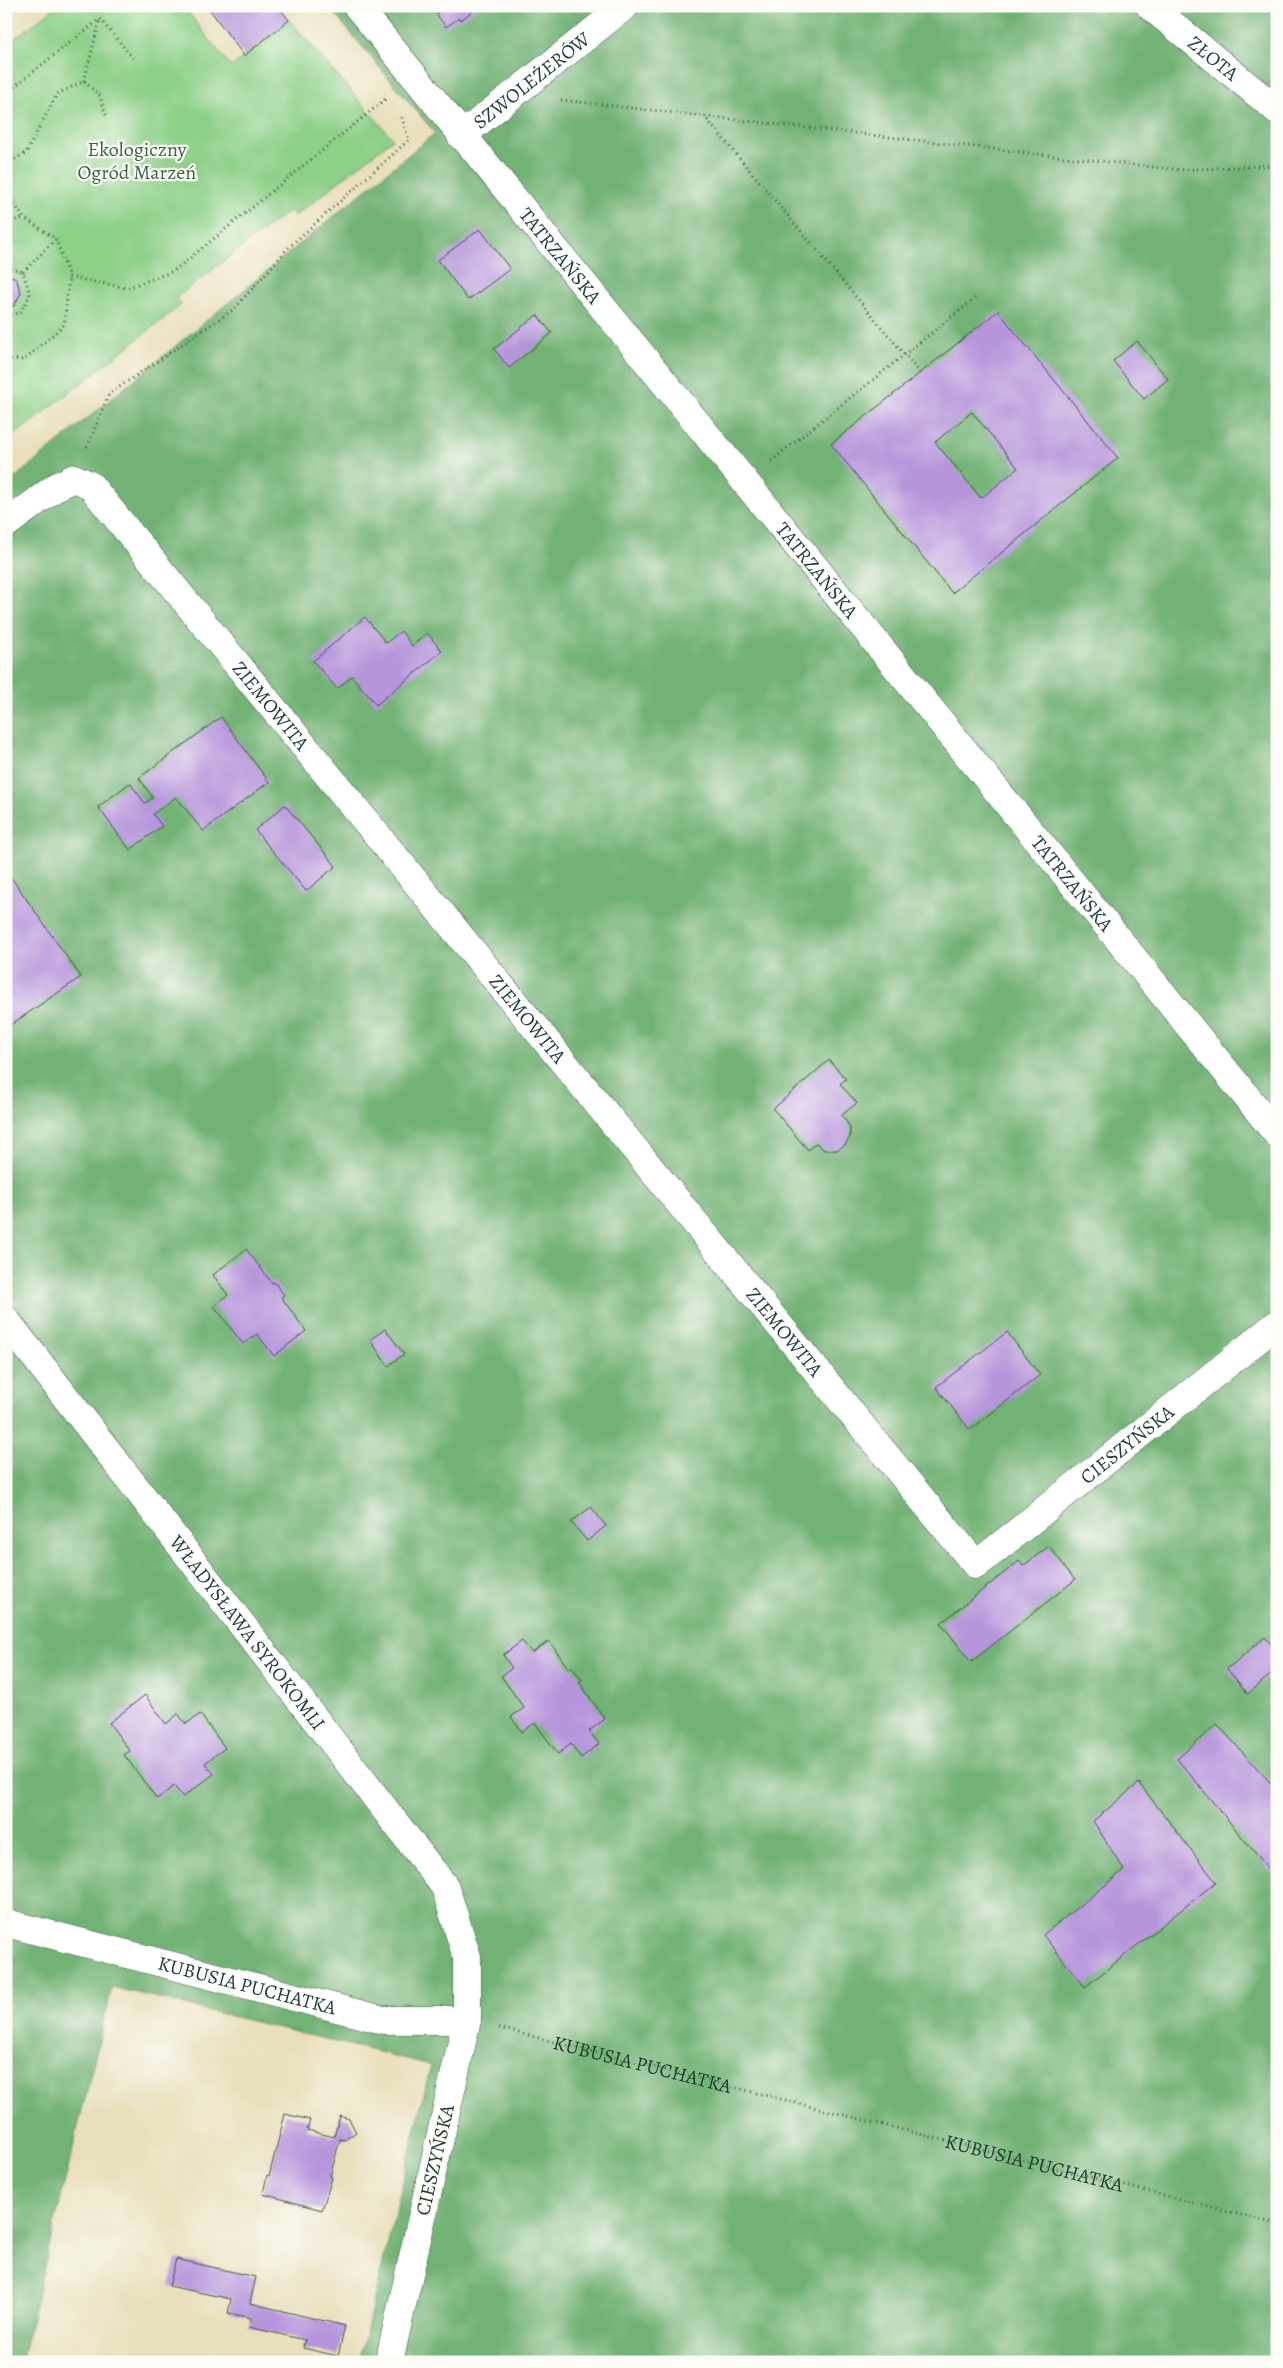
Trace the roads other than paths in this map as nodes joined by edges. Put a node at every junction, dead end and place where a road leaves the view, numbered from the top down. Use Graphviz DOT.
graph roads {
  1 [pos="357,6"];
  2 [pos="625,6"];
  3 [pos="1150,6"];
  4 [pos="1277,110"];
  5 [pos="462,136"];
  6 [pos="6,524"];
  7 [pos="1277,1134"];
  8 [pos="6,1320"];
  9 [pos="1277,1324"];
  10 [pos="976,1564"];
  11 [pos="6,1923"];
  12 [pos="467,1957"];
  13 [pos="467,2020"];
  14 [pos="389,2362"];
  1 -- 5 [label="street, TATRZAŃSKA"];
  2 -- 5 [label="street, SZWOLEŻERÓW"];
  3 -- 4 [label="street, ZŁOTA"];
  5 -- 7 [label="street, TATRZAŃSKA"];
  6 -- 10 [label="street, ZIEMOWITA"];
  8 -- 12 [label="street, WŁADYSŁAWA SYROKOMLI"];
  9 -- 10 [label="street, CIESZYŃSKA"];
  11 -- 13 [label="street, KUBUSIA PUCHATKA"];
  12 -- 13 [label="street, CIESZYŃSKA"];
  13 -- 14 [label="street, CIESZYŃSKA"];
}
